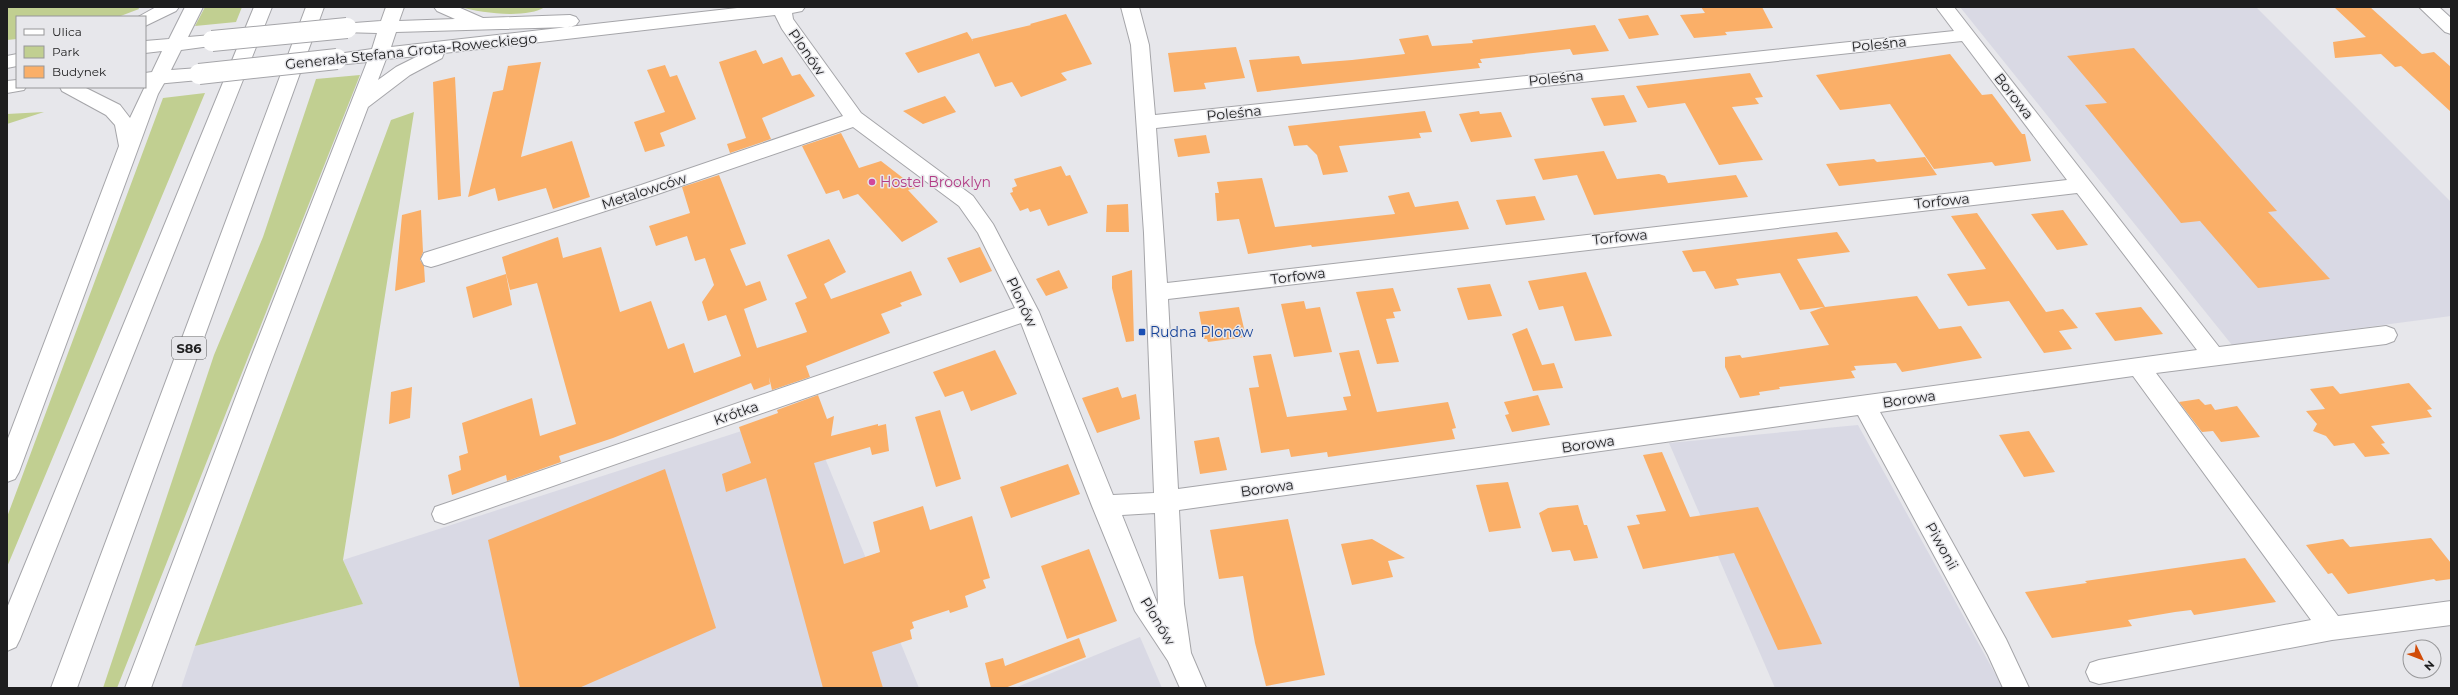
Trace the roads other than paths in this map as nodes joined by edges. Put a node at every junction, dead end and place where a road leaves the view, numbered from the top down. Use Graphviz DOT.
graph roads {
  1 [pos="170,7"];
  2 [pos="194,7"];
  3 [pos="263,7"];
  4 [pos="315,7"];
  5 [pos="395,7"];
  6 [pos="443,7"];
  7 [pos="1130,7"];
  8 [pos="1945,7"];
  9 [pos="2428,7"];
  10 [pos="790,8"];
  11 [pos="146,19"];
  12 [pos="677,21"];
  13 [pos="482,24"];
  14 [pos="389,27"];
  15 [pos="2451,28"];
  16 [pos="1967,35"];
  17 [pos="174,44"];
  18 [pos="146,47"];
  19 [pos="446,48"];
  20 [pos="380,55"];
  21 [pos="151,79"];
  22 [pos="71,88"];
  23 [pos="360,104"];
  24 [pos="854,118"];
  25 [pos="1146,122"];
  26 [pos="129,146"];
  27 [pos="2084,185"];
  28 [pos="431,259"];
  29 [pos="1157,292"];
  30 [pos="1028,312"];
  31 [pos="2386,335"];
  32 [pos="2214,356"];
  33 [pos="2139,366"];
  34 [pos="1864,405"];
  35 [pos="7,472"];
  36 [pos="1167,500"];
  37 [pos="1104,506"];
  38 [pos="444,514"];
  39 [pos="2451,613"];
  40 [pos="2332,628"];
  41 [pos="7,639"];
  42 [pos="1178,653"];
  43 [pos="2099,672"];
  44 [pos="64,688"];
  45 [pos="138,688"];
  46 [pos="1192,688"];
  47 [pos="2016,688"];
  1 -- 11 [label="main road"];
  2 -- 17 [label="main road"];
  3 -- 41 [label="main road"];
  4 -- 44 [label="main road, S86"];
  5 -- 14 [label="main road"];
  6 -- 13 [label="main road"];
  7 -- 25 [label="main road, Plonów"];
  8 -- 16 [label="main road, Borowa"];
  9 -- 15 [label="main road"];
  10 -- 12 [label="main road, Generała Stefana Grota-Roweckiego"];
  10 -- 24 [label="main road, Plonów"];
  12 -- 13 [label="main road, Generała Stefana Grota-Roweckiego"];
  12 -- 19 [label="main road, Generała Stefana Grota-Roweckiego"];
  13 -- 14 [label="main road, Generała Stefana Grota-Roweckiego"];
  14 -- 17 [label="main road, Generała Stefana Grota-Roweckiego, bridge"];
  14 -- 20 [label="main road"];
  16 -- 25 [label="main road, Poleśna"];
  16 -- 27 [label="main road, Borowa"];
  17 -- 18 [label="main road, Generała Stefana Grota-Roweckiego"];
  17 -- 21 [label="main road"];
  19 -- 20 [label="main road, Generała Stefana Grota-Roweckiego"];
  19 -- 23 [label="main road"];
  20 -- 21 [label="main road, Generała Stefana Grota-Roweckiego, bridge"];
  20 -- 23 [label="main road"];
  21 -- 26 [label="main road"];
  22 -- 26 [label="main road"];
  23 -- 45 [label="main road"];
  24 -- 28 [label="main road, Metalowców"];
  24 -- 30 [label="main road, Plonów"];
  25 -- 29 [label="main road, Plonów"];
  26 -- 35 [label="main road"];
  27 -- 29 [label="main road, Torfowa"];
  27 -- 32 [label="main road, Borowa"];
  29 -- 36 [label="main road, Plonów"];
  30 -- 37 [label="main road, Plonów"];
  30 -- 38 [label="main road, Krótka"];
  31 -- 32 [label="main road"];
  32 -- 33 [label="main road, Borowa"];
  33 -- 34 [label="main road, Borowa"];
  33 -- 40 [label="main road"];
  34 -- 36 [label="main road, Borowa"];
  34 -- 47 [label="main road, Piwonii"];
  36 -- 37 [label="main road, Borowa"];
  36 -- 42 [label="main road, Plonów"];
  37 -- 42 [label="main road, Plonów"];
  39 -- 40 [label="main road"];
  40 -- 43 [label="main road"];
  42 -- 46 [label="main road, Plonów"];
}
